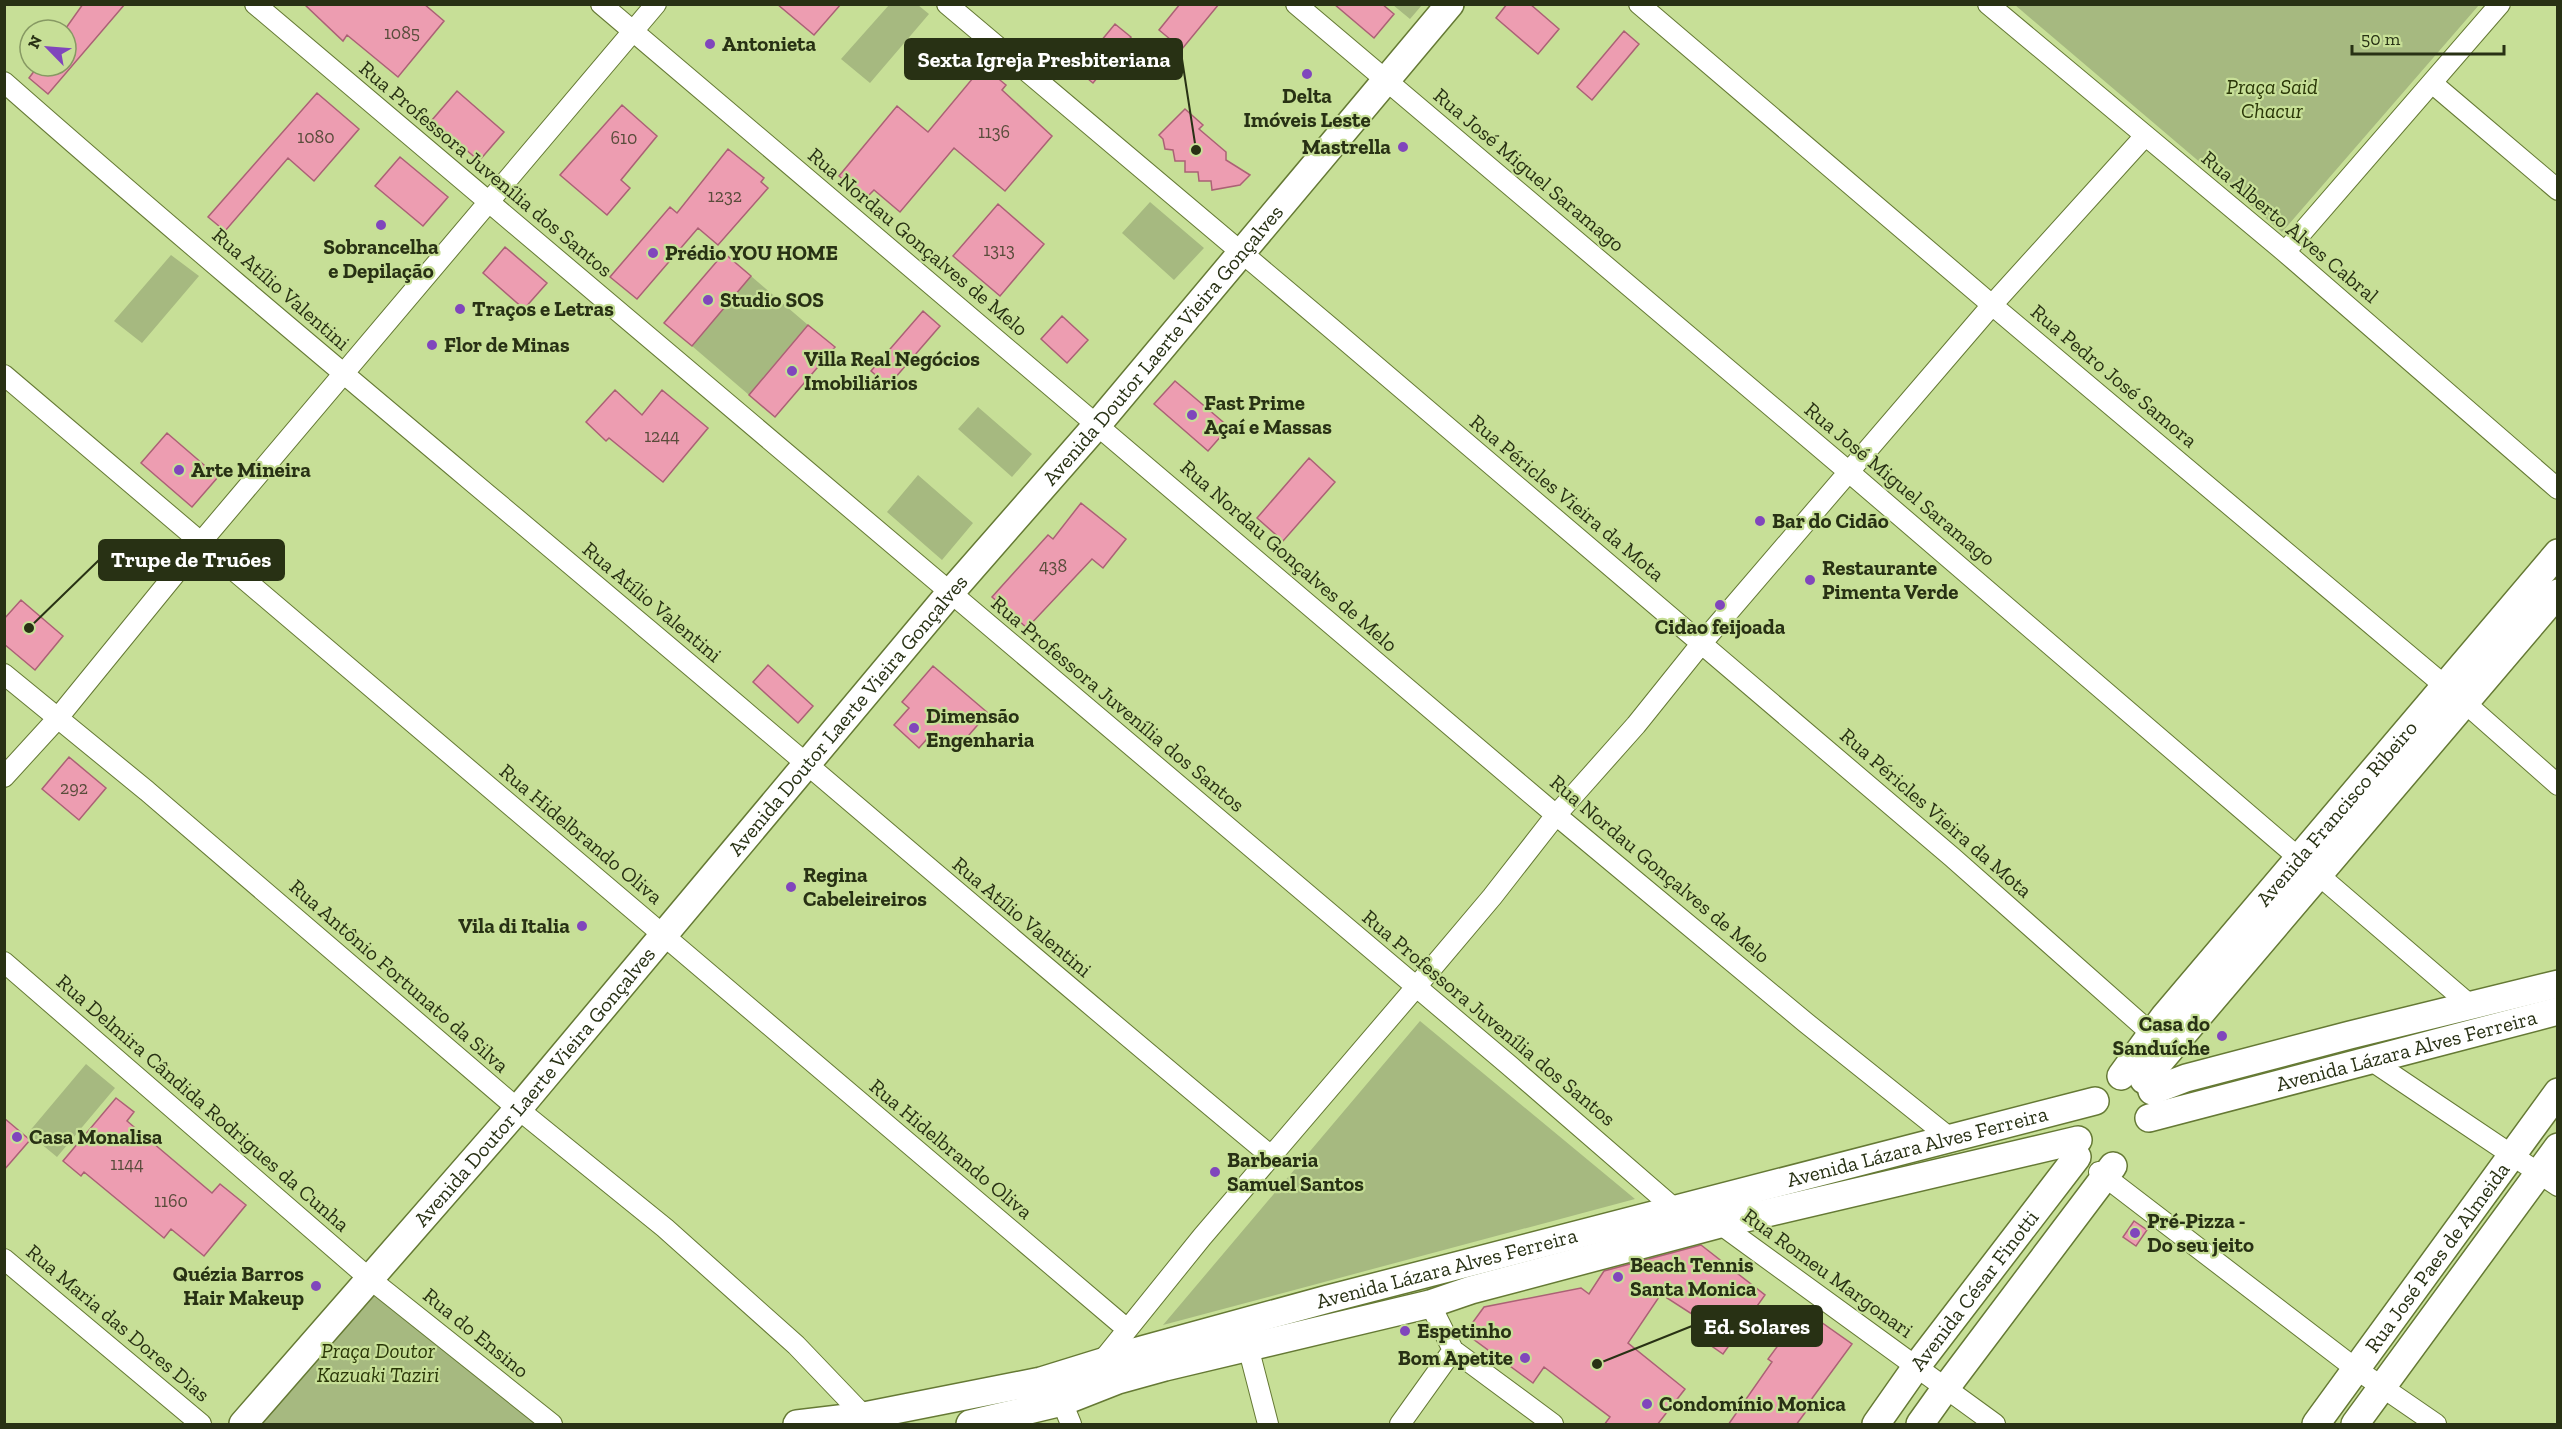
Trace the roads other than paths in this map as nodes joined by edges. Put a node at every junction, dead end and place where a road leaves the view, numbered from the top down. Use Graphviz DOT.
graph roads {
  1 [pos="255,4"];
  2 [pos="601,4"];
  3 [pos="656,4"];
  4 [pos="947,4"];
  5 [pos="1296,4"];
  6 [pos="1450,4"];
  7 [pos="1639,4"];
  8 [pos="2500,4"];
  9 [pos="1992,6"];
  10 [pos="633,32"];
  11 [pos="1386,81"];
  12 [pos="2432,82"];
  13 [pos="7,89"];
  14 [pos="2144,137"];
  15 [pos="2558,190"];
  16 [pos="488,204"];
  17 [pos="2284,252"];
  18 [pos="1241,253"];
  19 [pos="1992,305"];
  20 [pos="344,374"];
  21 [pos="4,375"];
  22 [pos="1097,425"];
  23 [pos="1849,472"];
  24 [pos="2558,489"];
  25 [pos="202,541"];
  26 [pos="2558,554"];
  27 [pos="2558,592"];
  28 [pos="950,593"];
  29 [pos="1701,644"];
  30 [pos="4,674"];
  31 [pos="2455,694"];
  32 [pos="57,718"];
  33 [pos="809,765"];
  34 [pos="4,777"];
  35 [pos="2558,785"];
  36 [pos="1557,815"];
  37 [pos="2309,865"];
  38 [pos="664,936"];
  39 [pos="4,962"];
  40 [pos="2558,984"];
  41 [pos="1416,987"];
  42 [pos="2469,1004"];
  43 [pos="2558,1011"];
  44 [pos="2151,1033"];
  45 [pos="2372,1061"];
  46 [pos="2139,1082"];
  47 [pos="2558,1092"];
  48 [pos="2095,1101"];
  49 [pos="518,1109"];
  50 [pos="2140,1133"];
  51 [pos="1950,1138"];
  52 [pos="2558,1147"];
  53 [pos="2512,1155"];
  54 [pos="1270,1156"];
  55 [pos="2095,1162"];
  56 [pos="2548,1180"];
  57 [pos="1675,1209"];
  58 [pos="1720,1224"];
  59 [pos="4,1259"];
  60 [pos="1528,1261"];
  61 [pos="370,1279"];
  62 [pos="1430,1304"];
  63 [pos="1127,1329"];
  64 [pos="1245,1336"];
  65 [pos="1453,1350"];
  66 [pos="1102,1361"];
  67 [pos="1916,1367"];
  68 [pos="2356,1369"];
  69 [pos="2383,1387"];
  70 [pos="1945,1389"];
  71 [pos="1066,1413"];
  72 [pos="865,1420"];
  73 [pos="201,1425"];
  74 [pos="243,1425"];
  75 [pos="552,1425"];
  76 [pos="797,1425"];
  77 [pos="970,1425"];
  78 [pos="1268,1425"];
  79 [pos="1401,1425"];
  80 [pos="1553,1425"];
  81 [pos="1876,1425"];
  82 [pos="1920,1425"];
  83 [pos="1995,1425"];
  84 [pos="2316,1425"];
  85 [pos="2355,1425"];
  86 [pos="2436,1425"];
  1 -- 16 [label="street, Rua Professora Juvenília dos Santos"];
  2 -- 10 [label="street, Rua Nordau Gonçalves de Melo"];
  3 -- 10 [label="street"];
  4 -- 18 [label="street, Rua Péricles Vieira da Mota"];
  5 -- 11 [label="street, Rua José Miguel Saramago"];
  6 -- 11 [label="main road, Avenida Doutor Laerte Vieira Gonçalves"];
  7 -- 19 [label="street, Rua Pedro José Samora"];
  8 -- 12 [label="street"];
  9 -- 14 [label="street, Rua Alberto Alves Cabral"];
  10 -- 16 [label="street"];
  10 -- 22 [label="street, Rua Nordau Gonçalves de Melo"];
  11 -- 18 [label="main road, Avenida Doutor Laerte Vieira Gonçalves"];
  11 -- 23 [label="street, Rua José Miguel Saramago"];
  12 -- 15 [label="street"];
  12 -- 17 [label="street"];
  13 -- 20 [label="street, Rua Atílio Valentini"];
  14 -- 17 [label="street, Rua Alberto Alves Cabral"];
  14 -- 19 [label="street"];
  16 -- 20 [label="street"];
  16 -- 28 [label="street, Rua Professora Juvenília dos Santos"];
  17 -- 24 [label="street, Rua Alberto Alves Cabral"];
  18 -- 22 [label="main road, Avenida Doutor Laerte Vieira Gonçalves"];
  18 -- 29 [label="street, Rua Péricles Vieira da Mota"];
  19 -- 23 [label="street"];
  19 -- 31 [label="street, Rua Pedro José Samora"];
  20 -- 25 [label="street"];
  20 -- 33 [label="street, Rua Atílio Valentini"];
  21 -- 25 [label="street, Rua Hidelbrando Oliva"];
  22 -- 28 [label="main road, Avenida Doutor Laerte Vieira Gonçalves"];
  22 -- 36 [label="street, Rua Nordau Gonçalves de Melo"];
  23 -- 29 [label="street"];
  23 -- 37 [label="street, Rua José Miguel Saramago"];
  25 -- 32 [label="street"];
  25 -- 38 [label="street, Rua Hidelbrando Oliva"];
  26 -- 31 [label="main road, Avenida Francisco Ribeiro"];
  27 -- 31 [label="main road, Avenida Francisco Ribeiro"];
  28 -- 33 [label="main road, Avenida Doutor Laerte Vieira Gonçalves"];
  28 -- 41 [label="street, Rua Professora Juvenília dos Santos"];
  29 -- 36 [label="street"];
  29 -- 44 [label="street, Rua Péricles Vieira da Mota"];
  30 -- 32 [label="street, Rua Antônio Fortunato da Silva"];
  31 -- 35 [label="street, Rua Pedro José Samora"];
  31 -- 37 [label="main road, Avenida Francisco Ribeiro"];
  32 -- 34 [label="street"];
  32 -- 49 [label="street, Rua Antônio Fortunato da Silva"];
  33 -- 38 [label="main road, Avenida Doutor Laerte Vieira Gonçalves"];
  33 -- 54 [label="street, Rua Atílio Valentini"];
  36 -- 41 [label="street"];
  36 -- 51 [label="street, Rua Nordau Gonçalves de Melo"];
  37 -- 42 [label="street, Rua José Miguel Saramago"];
  37 -- 44 [label="main road, Avenida Francisco Ribeiro"];
  37 -- 46 [label="main road, Avenida Francisco Ribeiro"];
  38 -- 49 [label="main road, Avenida Doutor Laerte Vieira Gonçalves"];
  38 -- 63 [label="street, Rua Hidelbrando Oliva"];
  39 -- 61 [label="street, Rua Delmira Cândida Rodrigues da Cunha"];
  40 -- 42 [label="main road, Avenida Lázara Alves Ferreira"];
  41 -- 54 [label="street"];
  41 -- 57 [label="street, Rua Professora Juvenília dos Santos"];
  42 -- 46 [label="main road, Avenida Lázara Alves Ferreira"];
  43 -- 45 [label="main road, Avenida Lázara Alves Ferreira"];
  44 -- 46 [label="main road, Avenida Francisco Ribeiro"];
  45 -- 50 [label="main road, Avenida Lázara Alves Ferreira"];
  45 -- 53 [label="street"];
  46 -- 48 [label="main road"];
  46 -- 50 [label="main road"];
  47 -- 53 [label="main road, Rua José Paes de Almeida"];
  48 -- 51 [label="main road, Avenida Lázara Alves Ferreira"];
  48 -- 55 [label="main road"];
  49 -- 61 [label="main road, Avenida Doutor Laerte Vieira Gonçalves"];
  49 -- 72 [label="street, Rua Antônio Fortunato da Silva"];
  50 -- 55 [label="main road"];
  51 -- 57 [label="main road, Avenida Lázara Alves Ferreira"];
  52 -- 56 [label="main road, Rua José Paes de Almeida"];
  53 -- 56 [label="street"];
  53 -- 68 [label="main road, Rua José Paes de Almeida"];
  54 -- 63 [label="street"];
  55 -- 58 [label="main road, Avenida Lázara Alves Ferreira"];
  55 -- 67 [label="main road, Avenida César Finotti"];
  55 -- 68 [label="street"];
  55 -- 70 [label="main road, Avenida César Finotti"];
  56 -- 69 [label="main road, Rua José Paes de Almeida"];
  57 -- 60 [label="main road, Avenida Lázara Alves Ferreira"];
  58 -- 60 [label="main road, Avenida Lázara Alves Ferreira"];
  58 -- 67 [label="street, Rua Romeu Margonari"];
  59 -- 73 [label="street, Rua Maria das Dores Dias"];
  60 -- 62 [label="main road, Avenida Lázara Alves Ferreira"];
  60 -- 64 [label="main road, Avenida Lázara Alves Ferreira"];
  61 -- 74 [label="main road, Avenida Doutor Laerte Vieira Gonçalves"];
  61 -- 75 [label="street, Rua do Ensino"];
  62 -- 64 [label="main road, Avenida Lázara Alves Ferreira"];
  62 -- 65 [label="street"];
  63 -- 66 [label="street"];
  64 -- 66 [label="main road, Avenida Lázara Alves Ferreira"];
  64 -- 71 [label="main road, Avenida Lázara Alves Ferreira"];
  64 -- 78 [label="street"];
  65 -- 79 [label="street"];
  65 -- 80 [label="street"];
  66 -- 72 [label="main road, Avenida Lázara Alves Ferreira"];
  67 -- 70 [label="street, Rua Romeu Margonari"];
  67 -- 81 [label="main road, Avenida César Finotti"];
  68 -- 69 [label="street"];
  68 -- 84 [label="main road, Rua José Paes de Almeida"];
  69 -- 85 [label="main road, Rua José Paes de Almeida"];
  69 -- 86 [label="street"];
  70 -- 82 [label="main road, Avenida César Finotti"];
  70 -- 83 [label="street, Rua Romeu Margonari"];
  71 -- 77 [label="main road, Avenida Lázara Alves Ferreira"];
  72 -- 76 [label="main road, Avenida Lázara Alves Ferreira"];
}
